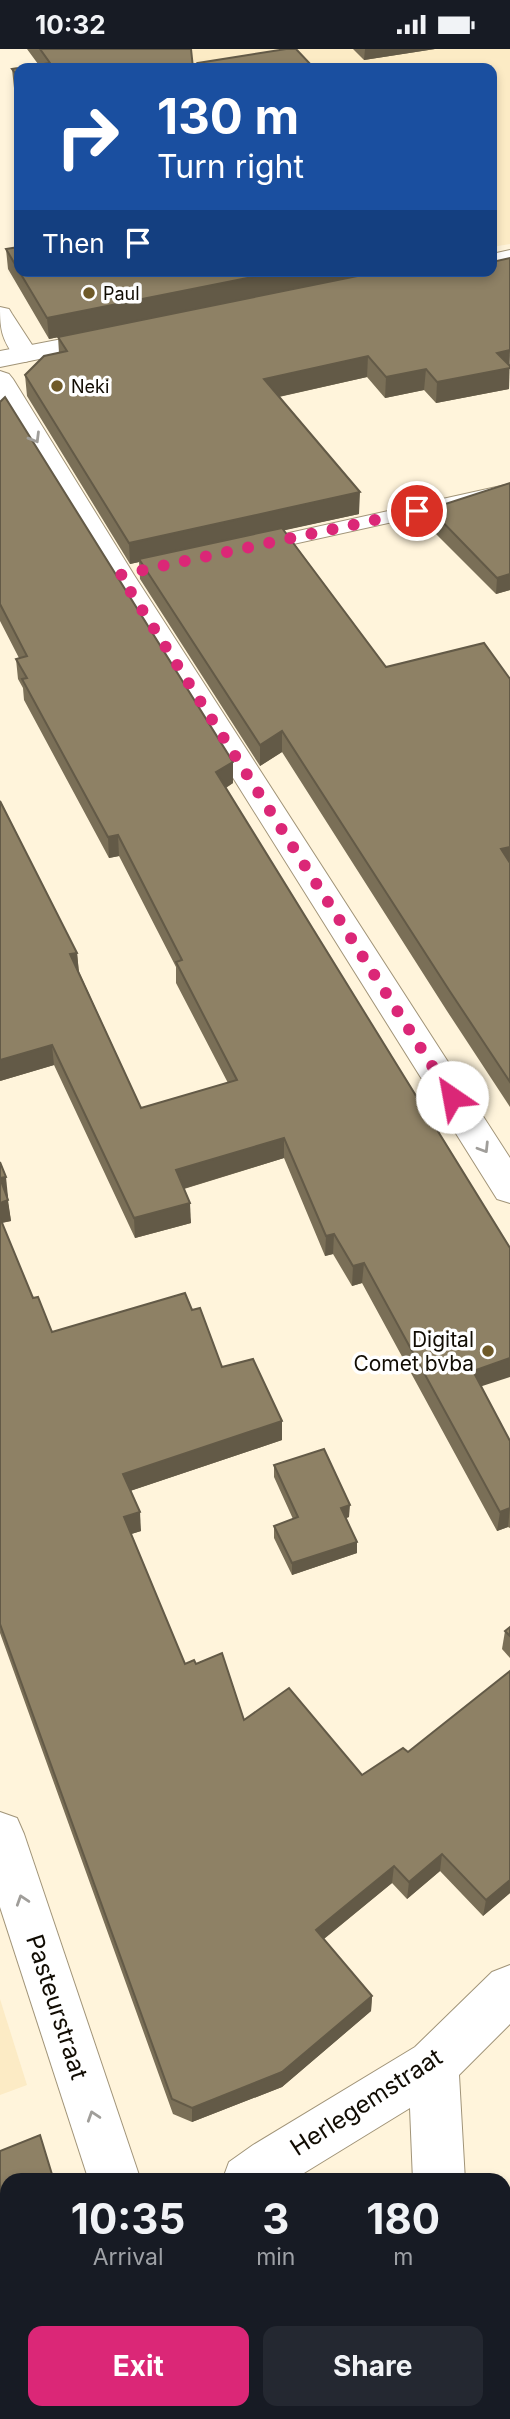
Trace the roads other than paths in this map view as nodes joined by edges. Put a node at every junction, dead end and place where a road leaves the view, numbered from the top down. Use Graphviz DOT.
graph roads {
  1 [pos="0,314"];
  2 [pos="134,333"];
  3 [pos="25,354"];
  4 [pos="0,359"];
  5 [pos="0,379"];
  6 [pos="510,490"];
  7 [pos="239,550"];
  8 [pos="510,1189"];
  9 [pos="0,1834"];
  10 [pos="510,1989"];
  11 [pos="433,2065"];
  12 [pos="111,2173"];
  13 [pos="258,2173"];
  14 [pos="439,2173"];
  1 -- 3 [label="street"];
  2 -- 3 [label="street"];
  3 -- 4 [label="street"];
  5 -- 8 [label="street, one-way"];
  6 -- 7 [label="lane"];
  12 -- 9 [label="street, Pasteurstraat, one-way"];
  10 -- 11 [label="street, Herlegemstraat"];
  11 -- 13 [label="street, Herlegemstraat"];
  11 -- 14 [label="street"];
}
